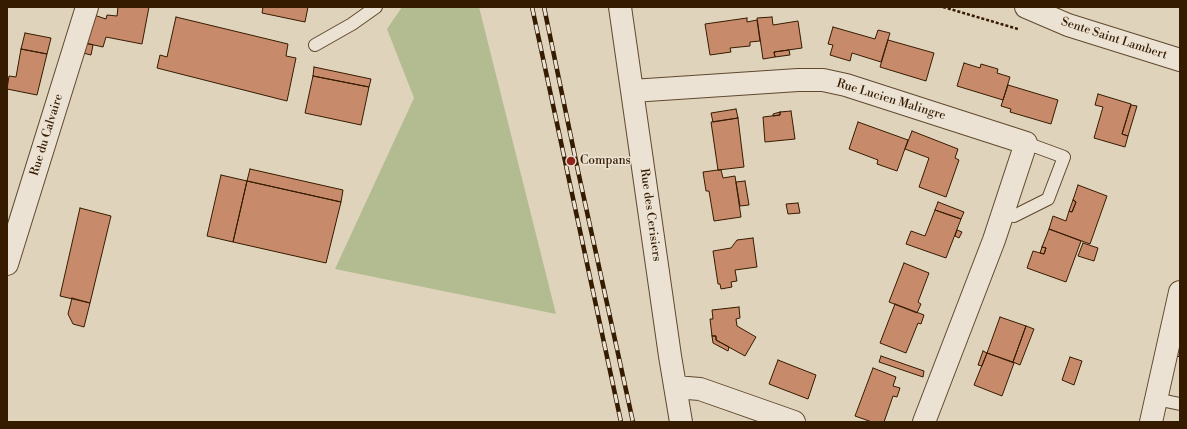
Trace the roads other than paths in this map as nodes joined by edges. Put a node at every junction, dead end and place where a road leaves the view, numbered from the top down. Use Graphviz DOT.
graph roads {
  1 [pos="86,7"];
  2 [pos="376,7"];
  3 [pos="620,7"];
  4 [pos="1026,7"];
  5 [pos="315,45"];
  6 [pos="1180,60"];
  7 [pos="632,91"];
  8 [pos="1026,143"];
  9 [pos="1003,212"];
  10 [pos="7,264"];
  11 [pos="1180,292"];
  12 [pos="675,387"];
  13 [pos="1156,399"];
  14 [pos="1180,404"];
  15 [pos="681,422"];
  16 [pos="794,422"];
  17 [pos="924,422"];
  18 [pos="1151,422"];
  1 -- 10 [label="street, Rue du Calvaire"];
  2 -- 5 [label="lane"];
  3 -- 7 [label="street, Rue des Cerisiers"];
  4 -- 6 [label="street, Sente Saint Lambert"];
  7 -- 8 [label="street, Rue Lucien Malingre"];
  7 -- 12 [label="street, Rue des Cerisiers"];
  8 -- 9 [label="street"];
  8 -- 9 [label="lane, Rue Lucien Malingre"];
  9 -- 17 [label="street"];
  11 -- 13 [label="street"];
  12 -- 15 [label="street, Rue des Cerisiers"];
  12 -- 16 [label="street"];
  13 -- 14 [label="lane"];
  13 -- 18 [label="street"];
}
